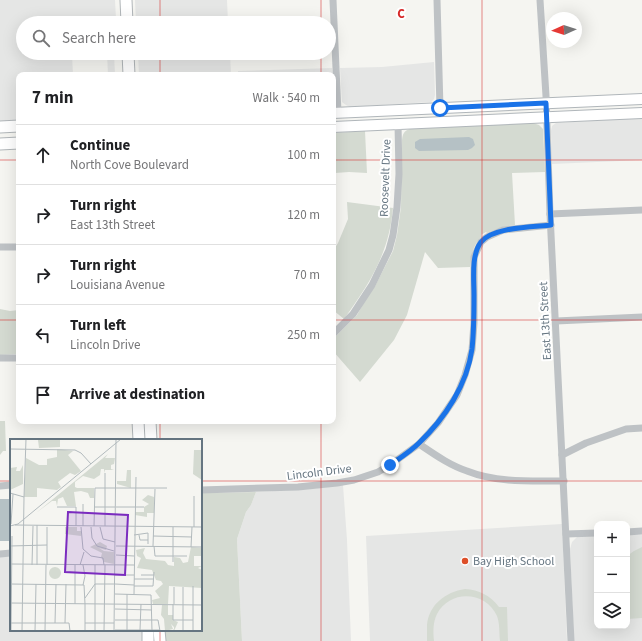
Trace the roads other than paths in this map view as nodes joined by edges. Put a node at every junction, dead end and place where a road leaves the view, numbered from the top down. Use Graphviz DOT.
graph roads {
  1 [pos="126,0"];
  2 [pos="334,0"];
  3 [pos="437,0"];
  4 [pos="540,0"];
  5 [pos="127,16"];
  6 [pos="334,16"];
  7 [pos="128,60"];
  8 [pos="335,60"];
  9 [pos="129,72"];
  10 [pos="335,72"];
  11 [pos="642,99"];
  12 [pos="546,103"];
  13 [pos="440,108"];
  14 [pos="642,113"];
  15 [pos="336,115"];
  16 [pos="547,117"];
  17 [pos="398,124"];
  18 [pos="16,126"];
  19 [pos="0,127"];
  20 [pos="336,127"];
  21 [pos="16,143"];
  22 [pos="0,144"];
  23 [pos="642,210"];
  24 [pos="550,214"];
  25 [pos="551,225"];
  26 [pos="16,246"];
  27 [pos="0,247"];
  28 [pos="642,317"];
  29 [pos="556,321"];
  30 [pos="336,331"];
  31 [pos="0,358"];
  32 [pos="16,358"];
  33 [pos="138,424"];
  34 [pos="150,424"];
  35 [pos="642,428"];
  36 [pos="139,439"];
  37 [pos="151,439"];
  38 [pos="419,444"];
  39 [pos="562,455"];
  40 [pos="564,481"];
  41 [pos="10,485"];
  42 [pos="0,486"];
  43 [pos="202,490"];
  44 [pos="642,531"];
  45 [pos="630,532"];
  46 [pos="594,533"];
  47 [pos="566,534"];
  48 [pos="10,553"];
  49 [pos="0,554"];
  50 [pos="159,631"];
  51 [pos="160,641"];
  52 [pos="571,641"];
  1 -- 5 [label="main road"];
  2 -- 6 [label="street"];
  3 -- 13 [label="street"];
  4 -- 12 [label="street, East 13th Street"];
  7 -- 9 [label="main road"];
  8 -- 10 [label="street"];
  11 -- 12 [label="main road"];
  12 -- 13 [label="main road"];
  12 -- 16 [label="street, East 13th Street"];
  13 -- 15 [label="main road"];
  14 -- 16 [label="main road"];
  16 -- 17 [label="main road"];
  16 -- 24 [label="street, East 13th Street"];
  17 -- 20 [label="main road"];
  17 -- 30 [label="street, Roosevelt Drive"];
  18 -- 19 [label="main road"];
  21 -- 22 [label="main road"];
  23 -- 24 [label="street"];
  24 -- 25 [label="street, East 13th Street"];
  25 -- 29 [label="street, East 13th Street"];
  25 -- 38 [label="street, Lincoln Drive"];
  26 -- 27 [label="street"];
  28 -- 29 [label="street"];
  29 -- 39 [label="street, East 13th Street"];
  31 -- 32 [label="street"];
  33 -- 36 [label="main road"];
  34 -- 37 [label="main road"];
  35 -- 39 [label="street"];
  38 -- 40 [label="street"];
  38 -- 43 [label="street, Lincoln Drive"];
  39 -- 40 [label="street, East 13th Street"];
  40 -- 47 [label="street, East 13th Street"];
  41 -- 42 [label="street"];
  44 -- 45 [label="street"];
  46 -- 47 [label="street"];
  47 -- 52 [label="street, East 13th Street"];
  48 -- 49 [label="street"];
  50 -- 51 [label="main road"];
}
